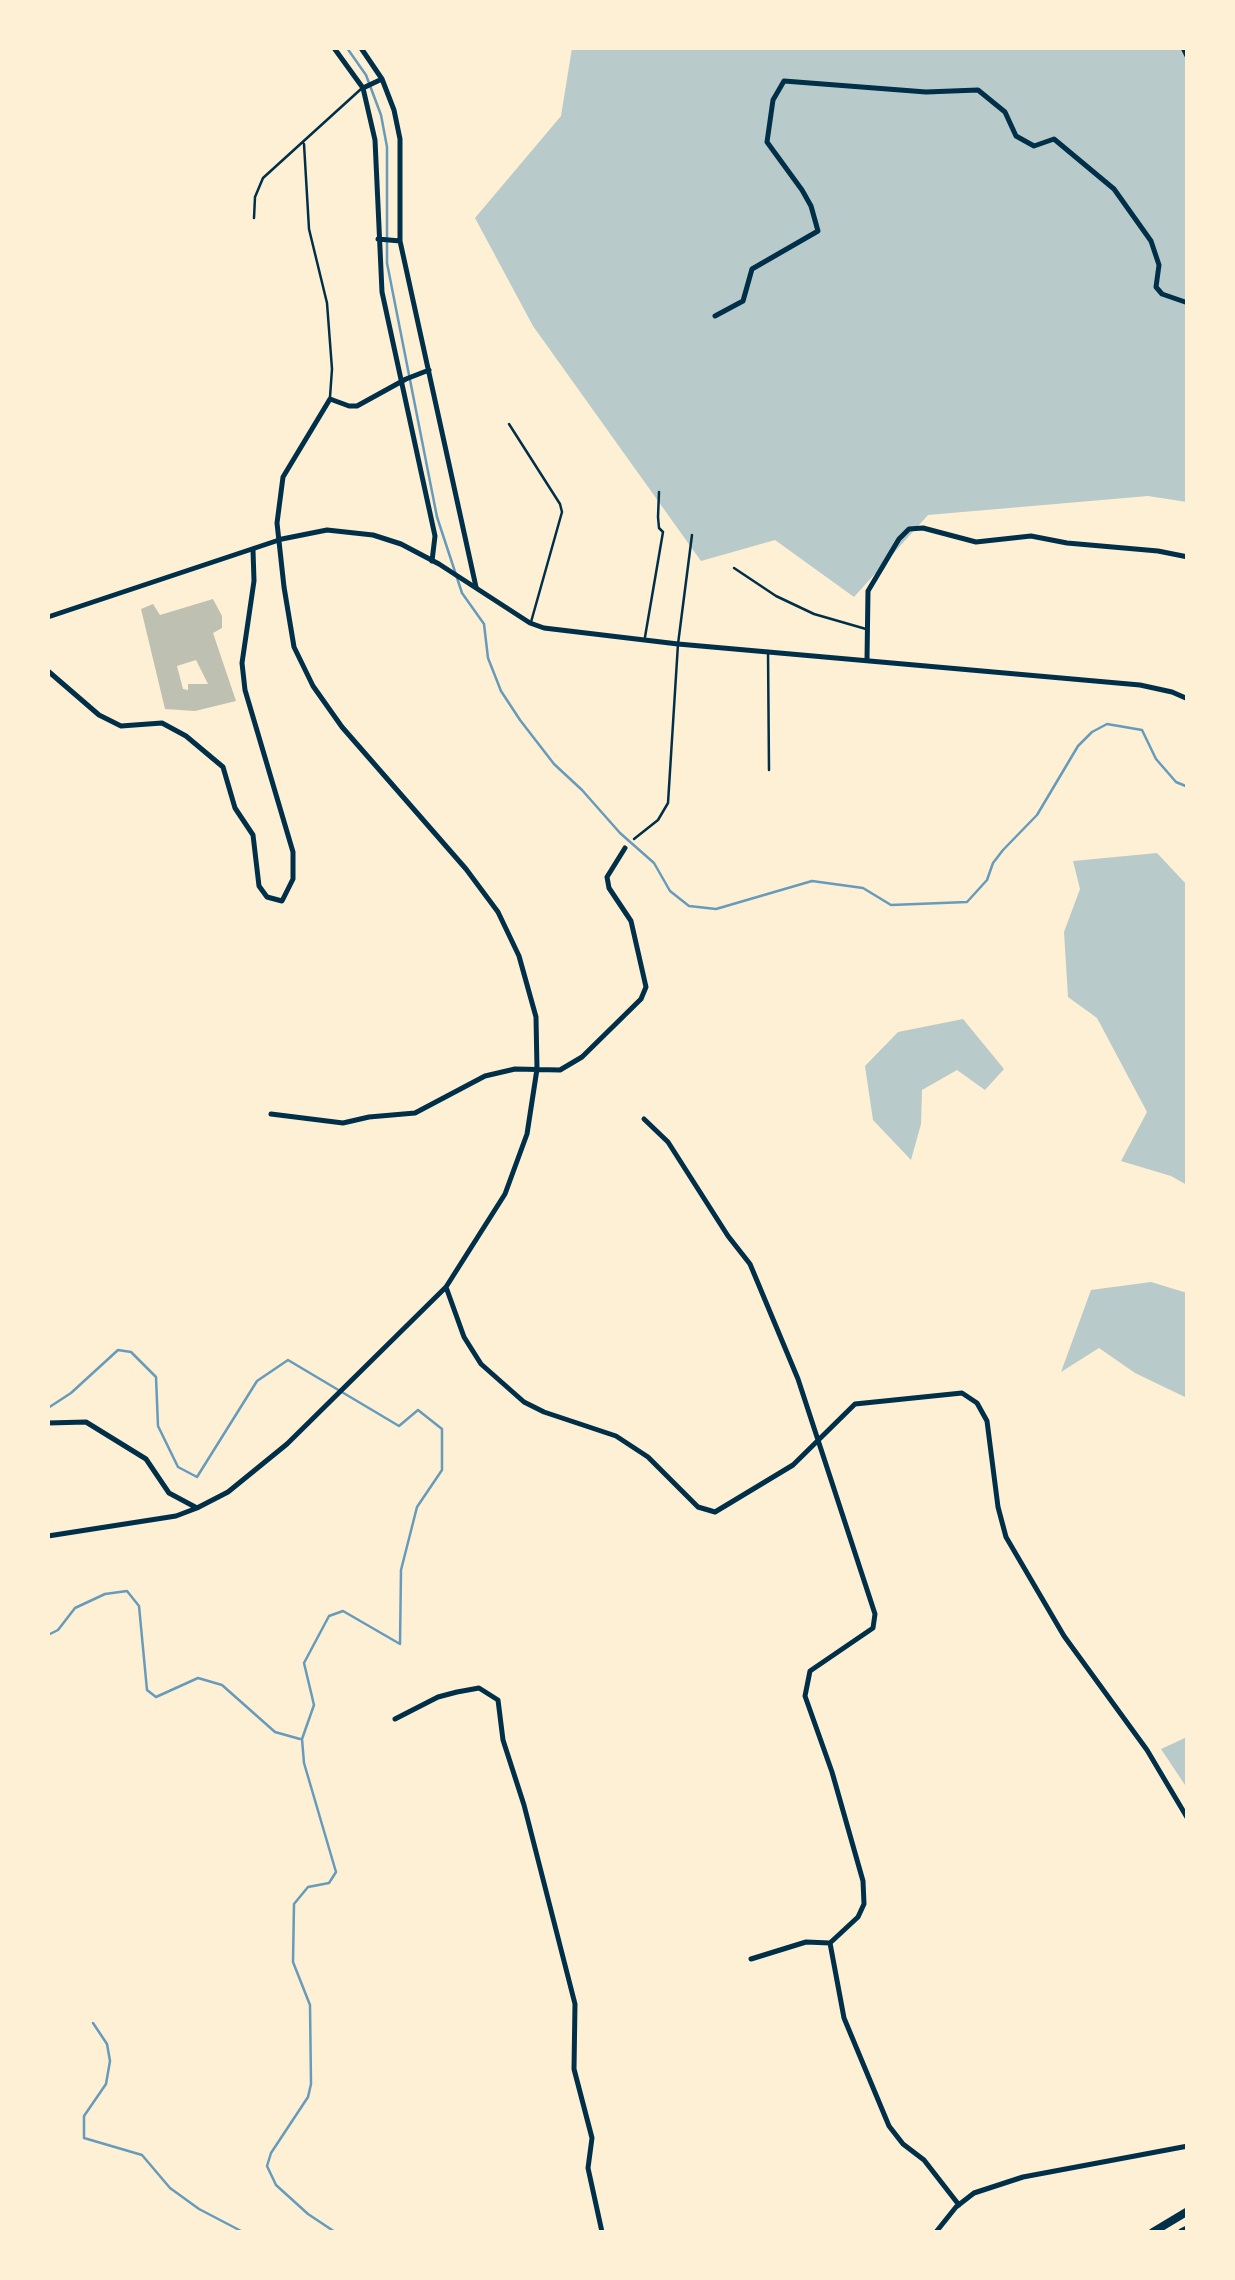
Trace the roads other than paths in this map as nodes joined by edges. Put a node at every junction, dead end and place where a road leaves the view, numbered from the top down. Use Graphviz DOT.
graph roads {
  1 [pos="334,48"];
  2 [pos="361,48"];
  3 [pos="1183,48"];
  4 [pos="1188,58"];
  5 [pos="379,81"];
  6 [pos="364,87"];
  7 [pos="304,144"];
  8 [pos="254,218"];
  9 [pos="379,238"];
  10 [pos="397,241"];
  11 [pos="1188,303"];
  12 [pos="715,316"];
  13 [pos="425,371"];
  14 [pos="404,381"];
  15 [pos="330,399"];
  16 [pos="509,424"];
  17 [pos="659,492"];
  18 [pos="692,535"];
  19 [pos="282,538"];
  20 [pos="253,550"];
  21 [pos="1188,557"];
  22 [pos="435,563"];
  23 [pos="734,568"];
  24 [pos="476,590"];
  25 [pos="48,617"];
  26 [pos="530,624"];
  27 [pos="866,629"];
  28 [pos="645,640"];
  29 [pos="678,644"];
  30 [pos="768,650"];
  31 [pos="866,659"];
  32 [pos="48,672"];
  33 [pos="1188,699"];
  34 [pos="769,770"];
  35 [pos="634,839"];
  36 [pos="625,848"];
  37 [pos="537,1070"];
  38 [pos="271,1114"];
  39 [pos="644,1119"];
  40 [pos="446,1287"];
  41 [pos="48,1424"];
  42 [pos="817,1439"];
  43 [pos="196,1508"];
  44 [pos="48,1536"];
  45 [pos="395,1719"];
  46 [pos="1188,1819"];
  47 [pos="830,1943"];
  48 [pos="751,1959"];
  49 [pos="1188,2146"];
  50 [pos="960,2205"];
  51 [pos="1188,2210"];
  52 [pos="602,2232"];
  53 [pos="936,2232"];
  54 [pos="1153,2232"];
  1 -- 6 [label="street"];
  2 -- 5 [label="street"];
  3 -- 4 [label="street"];
  5 -- 6 [label="street"];
  5 -- 10 [label="street"];
  6 -- 7 [label="lane"];
  6 -- 9 [label="street"];
  7 -- 8 [label="lane"];
  7 -- 15 [label="lane"];
  9 -- 10 [label="street"];
  9 -- 14 [label="street"];
  10 -- 13 [label="street"];
  11 -- 12 [label="street"];
  13 -- 14 [label="street"];
  13 -- 24 [label="street"];
  14 -- 15 [label="street"];
  14 -- 22 [label="street"];
  15 -- 19 [label="street"];
  16 -- 26 [label="lane"];
  17 -- 28 [label="lane"];
  18 -- 29 [label="lane"];
  19 -- 20 [label="street"];
  19 -- 22 [label="street"];
  19 -- 37 [label="street"];
  20 -- 25 [label="street"];
  20 -- 32 [label="street"];
  21 -- 27 [label="street"];
  22 -- 24 [label="street"];
  23 -- 27 [label="lane"];
  24 -- 26 [label="street"];
  26 -- 28 [label="street"];
  27 -- 31 [label="street"];
  28 -- 29 [label="street"];
  29 -- 30 [label="street"];
  29 -- 35 [label="lane"];
  30 -- 31 [label="street"];
  30 -- 34 [label="lane"];
  31 -- 33 [label="street"];
  36 -- 37 [label="street"];
  37 -- 38 [label="street"];
  37 -- 40 [label="street"];
  39 -- 42 [label="street"];
  40 -- 42 [label="street"];
  40 -- 43 [label="street"];
  41 -- 43 [label="street"];
  42 -- 46 [label="street"];
  42 -- 47 [label="street"];
  43 -- 44 [label="street"];
  45 -- 52 [label="street"];
  47 -- 48 [label="street"];
  47 -- 50 [label="street"];
  49 -- 50 [label="street"];
  50 -- 53 [label="street"];
  51 -- 54 [label="main road"];
}
